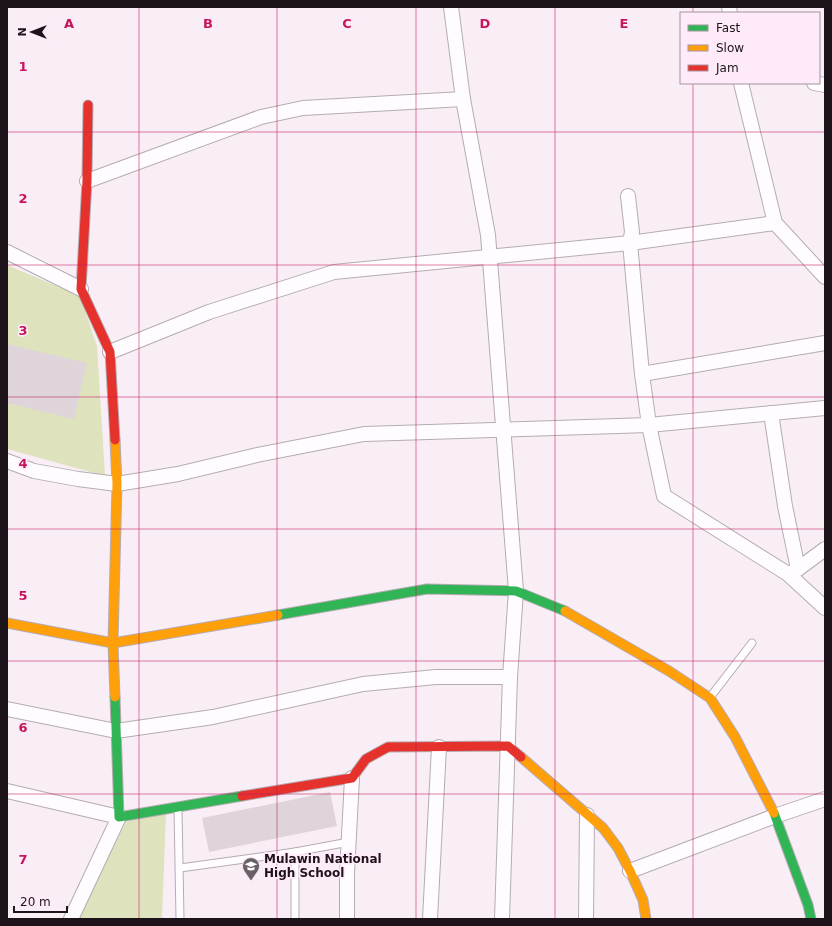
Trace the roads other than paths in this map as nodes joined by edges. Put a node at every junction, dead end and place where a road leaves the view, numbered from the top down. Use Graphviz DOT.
graph roads {
  1 [pos="451,7"];
  2 [pos="741,84"];
  3 [pos="463,99"];
  4 [pos="88,105"];
  5 [pos="87,181"];
  6 [pos="628,196"];
  7 [pos="775,223"];
  8 [pos="630,243"];
  9 [pos="7,252"];
  10 [pos="490,258"];
  11 [pos="825,277"];
  12 [pos="81,289"];
  13 [pos="825,343"];
  14 [pos="110,352"];
  15 [pos="642,374"];
  16 [pos="825,408"];
  17 [pos="771,413"];
  18 [pos="649,425"];
  19 [pos="504,429"];
  20 [pos="7,461"];
  21 [pos="117,484"];
  22 [pos="825,550"];
  23 [pos="793,572"];
  24 [pos="516,591"];
  25 [pos="825,608"];
  26 [pos="7,623"];
  27 [pos="113,643"];
  28 [pos="752,643"];
  29 [pos="510,677"];
  30 [pos="710,698"];
  31 [pos="7,709"];
  32 [pos="116,731"];
  33 [pos="508,746"];
  34 [pos="439,747"];
  35 [pos="352,778"];
  36 [pos="7,791"];
  37 [pos="825,799"];
  38 [pos="179,807"];
  39 [pos="587,815"];
  40 [pos="775,816"];
  41 [pos="119,817"];
  42 [pos="348,842"];
  43 [pos="295,852"];
  44 [pos="180,868"];
  45 [pos="630,871"];
  46 [pos="71,919"];
  47 [pos="180,919"];
  48 [pos="295,919"];
  49 [pos="347,919"];
  50 [pos="430,919"];
  51 [pos="502,919"];
  52 [pos="586,919"];
  53 [pos="646,919"];
  54 [pos="811,919"];
  1 -- 3 [label="street"];
  2 -- 7 [label="street"];
  3 -- 5 [label="street"];
  3 -- 10 [label="street"];
  4 -- 5 [label="street"];
  5 -- 12 [label="street"];
  6 -- 8 [label="street"];
  7 -- 8 [label="street"];
  7 -- 11 [label="street"];
  8 -- 10 [label="street"];
  8 -- 15 [label="street"];
  9 -- 12 [label="street"];
  10 -- 14 [label="street"];
  10 -- 19 [label="street"];
  12 -- 14 [label="street"];
  13 -- 15 [label="street"];
  14 -- 21 [label="street"];
  15 -- 18 [label="street"];
  16 -- 17 [label="street"];
  17 -- 18 [label="street"];
  17 -- 23 [label="street"];
  18 -- 19 [label="street"];
  18 -- 23 [label="street"];
  19 -- 21 [label="street"];
  19 -- 24 [label="street"];
  20 -- 21 [label="street"];
  21 -- 27 [label="street"];
  22 -- 23 [label="street"];
  23 -- 25 [label="street"];
  24 -- 27 [label="street"];
  24 -- 29 [label="street"];
  24 -- 30 [label="street"];
  26 -- 27 [label="street"];
  27 -- 32 [label="street"];
  28 -- 30 [label="lane"];
  29 -- 32 [label="street"];
  29 -- 33 [label="street"];
  30 -- 40 [label="street"];
  31 -- 32 [label="street"];
  32 -- 41 [label="street"];
  33 -- 34 [label="street"];
  33 -- 39 [label="street"];
  33 -- 51 [label="street"];
  34 -- 35 [label="street"];
  34 -- 50 [label="street"];
  35 -- 38 [label="street"];
  35 -- 42 [label="street"];
  36 -- 41 [label="street"];
  37 -- 40 [label="street"];
  38 -- 41 [label="street"];
  38 -- 44 [label="lane"];
  39 -- 45 [label="street"];
  39 -- 52 [label="street"];
  40 -- 45 [label="street"];
  40 -- 54 [label="street"];
  41 -- 46 [label="street"];
  42 -- 43 [label="lane"];
  42 -- 49 [label="street"];
  43 -- 44 [label="lane"];
  43 -- 48 [label="lane"];
  44 -- 47 [label="lane"];
  45 -- 53 [label="street"];
}
